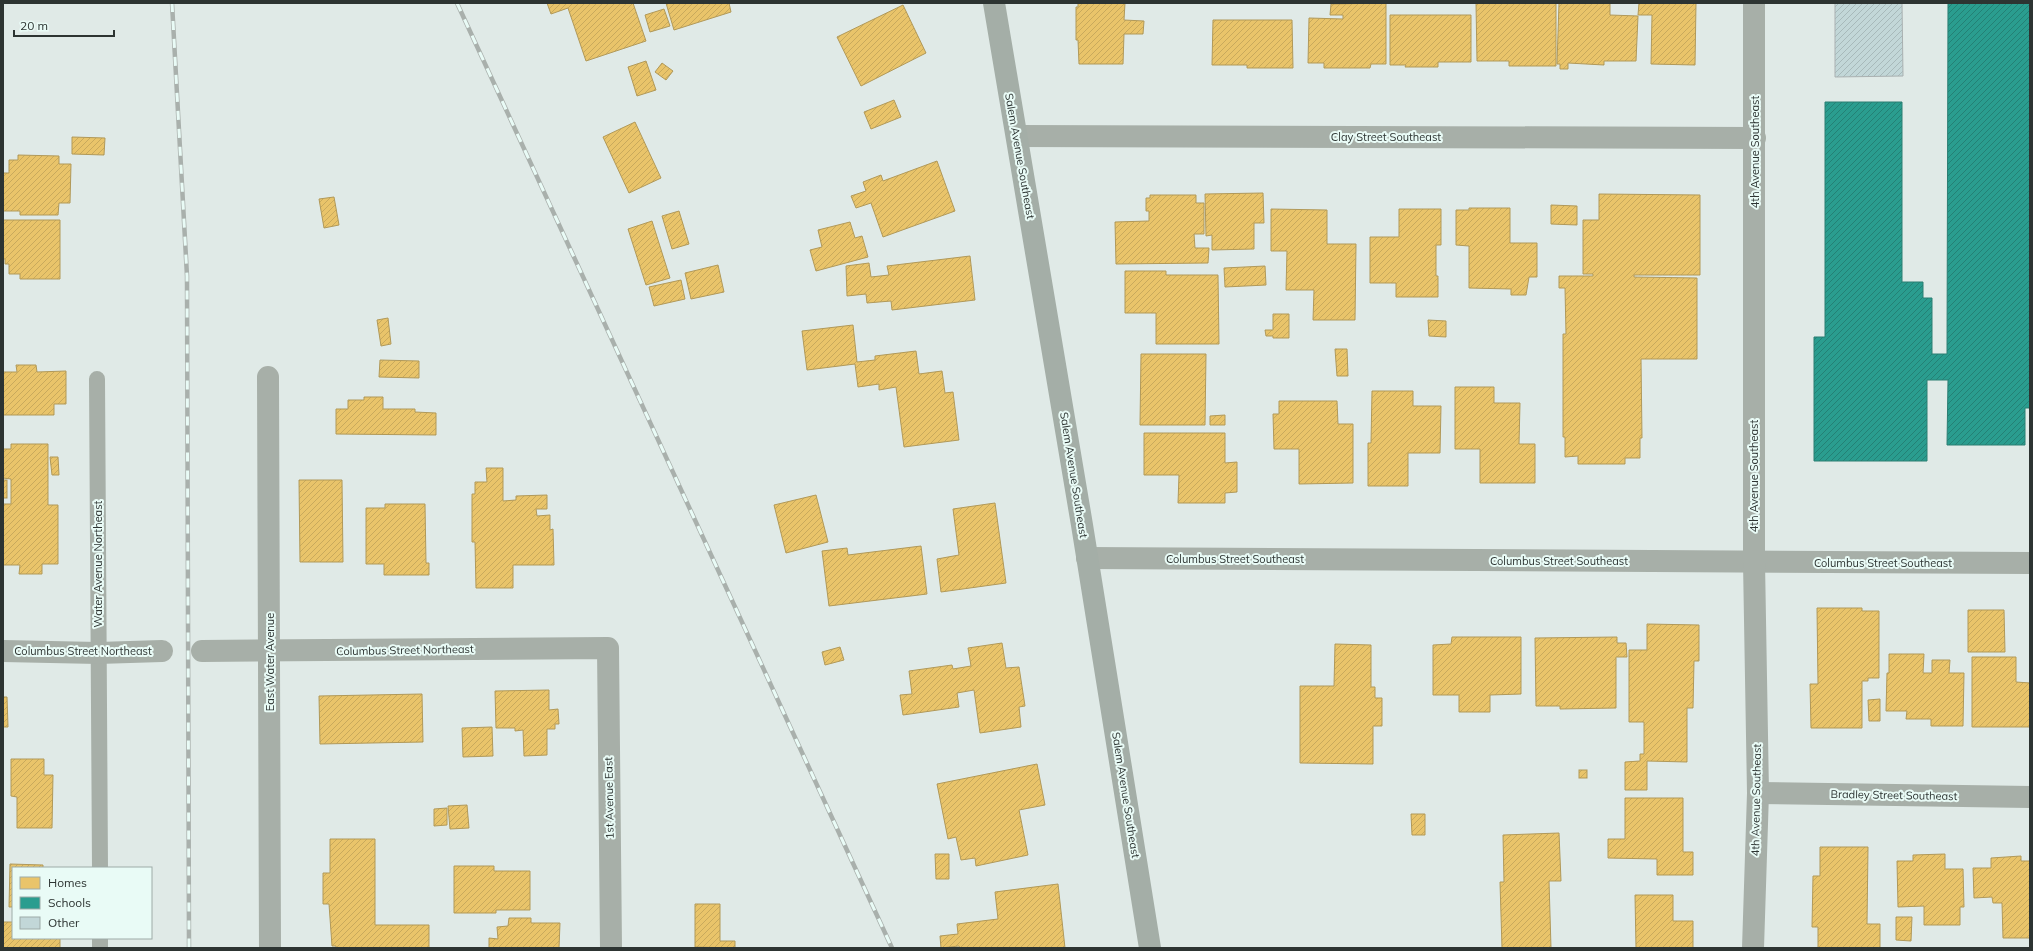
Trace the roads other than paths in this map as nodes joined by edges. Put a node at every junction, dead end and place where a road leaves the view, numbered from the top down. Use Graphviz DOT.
graph roads {
  1 [pos="994,3"];
  2 [pos="1754,3"];
  3 [pos="1017,136"];
  4 [pos="1755,138"];
  5 [pos="268,377"];
  6 [pos="97,379"];
  7 [pos="1087,558"];
  8 [pos="1754,562"];
  9 [pos="2030,563"];
  10 [pos="608,648"];
  11 [pos="3,650"];
  12 [pos="162,651"];
  13 [pos="202,651"];
  14 [pos="270,651"];
  15 [pos="98,653"];
  16 [pos="1758,793"];
  17 [pos="2030,797"];
  18 [pos="100,867"];
  19 [pos="270,948"];
  20 [pos="611,948"];
  21 [pos="1150,948"];
  22 [pos="1753,948"];
  1 -- 3 [label="main road, Salem Avenue Southeast"];
  2 -- 4 [label="street, 4th Avenue Southeast"];
  3 -- 4 [label="street, Clay Street Southeast"];
  3 -- 7 [label="main road, Salem Avenue Southeast"];
  4 -- 8 [label="street, 4th Avenue Southeast"];
  5 -- 14 [label="street, East Water Avenue"];
  6 -- 15 [label="lane, Water Avenue Northeast"];
  7 -- 8 [label="street, Columbus Street Southeast"];
  7 -- 21 [label="main road, Salem Avenue Southeast"];
  8 -- 9 [label="street, Columbus Street Southeast"];
  8 -- 16 [label="street, 4th Avenue Southeast"];
  10 -- 14 [label="street, Columbus Street Northeast"];
  10 -- 20 [label="street, 1st Avenue East"];
  11 -- 15 [label="street, Columbus Street Northeast"];
  12 -- 15 [label="street, Columbus Street Northeast"];
  13 -- 14 [label="street, Columbus Street Northeast"];
  14 -- 19 [label="street, East Water Avenue"];
  15 -- 18 [label="lane, Water Avenue Northeast"];
  16 -- 17 [label="street, Bradley Street Southeast"];
  16 -- 22 [label="street, 4th Avenue Southeast"];
}
